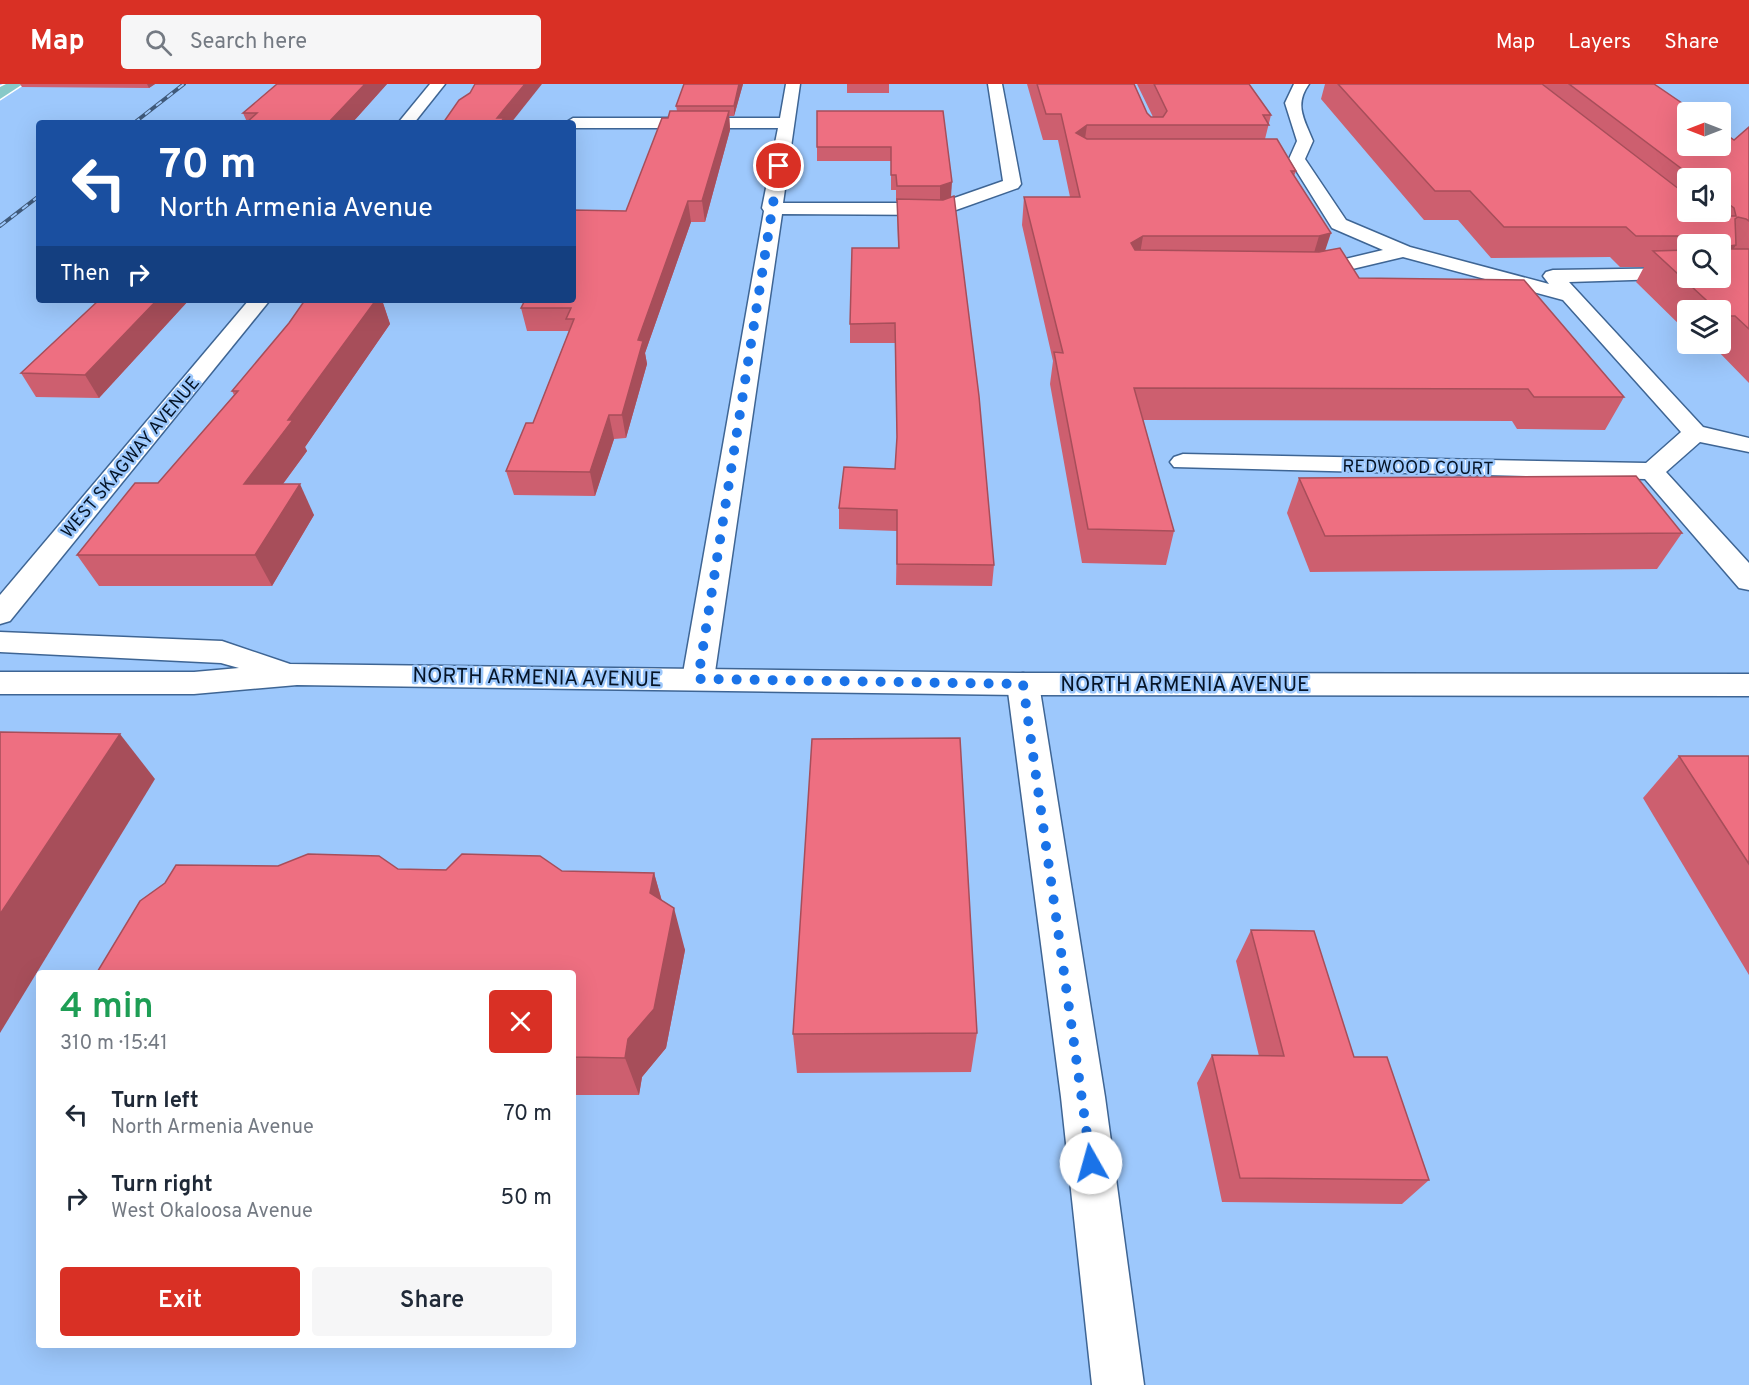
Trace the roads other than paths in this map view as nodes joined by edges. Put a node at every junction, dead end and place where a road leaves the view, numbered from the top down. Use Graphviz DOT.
graph roads {
  1 [pos="16,84"];
  2 [pos="438,84"];
  3 [pos="793,84"];
  4 [pos="995,84"];
  5 [pos="1304,89"];
  6 [pos="0,94"];
  7 [pos="408,120"];
  8 [pos="576,123"];
  9 [pos="787,123"];
  10 [pos="771,208"];
  11 [pos="1403,251"];
  12 [pos="1287,274"];
  13 [pos="1677,274"];
  14 [pos="1570,296"];
  15 [pos="258,303"];
  16 [pos="1695,433"];
  17 [pos="1749,446"];
  18 [pos="1183,462"];
  19 [pos="1652,471"];
  20 [pos="1749,581"];
  21 [pos="0,614"];
  22 [pos="0,642"];
  23 [pos="297,674"];
  24 [pos="698,679"];
  25 [pos="0,683"];
  26 [pos="1023,684"];
  27 [pos="1749,685"];
  28 [pos="1118,1385"];
  1 -- 6 [label="main road"];
  2 -- 7 [label="street"];
  3 -- 9 [label="street"];
  4 -- 10 [label="street"];
  5 -- 11 [label="street"];
  8 -- 9 [label="street"];
  9 -- 10 [label="street"];
  10 -- 24 [label="street"];
  11 -- 12 [label="street"];
  11 -- 14 [label="street"];
  13 -- 14 [label="street"];
  14 -- 16 [label="street"];
  15 -- 21 [label="street, WEST SKAGWAY AVENUE"];
  16 -- 17 [label="street"];
  16 -- 19 [label="street"];
  18 -- 19 [label="street, REDWOOD COURT"];
  19 -- 20 [label="street"];
  22 -- 23 [label="street, NORTH ARMENIA AVENUE"];
  23 -- 24 [label="street, NORTH ARMENIA AVENUE"];
  23 -- 25 [label="street, NORTH ARMENIA AVENUE"];
  24 -- 26 [label="street, NORTH ARMENIA AVENUE"];
  26 -- 27 [label="street, NORTH ARMENIA AVENUE"];
  26 -- 28 [label="street"];
}
